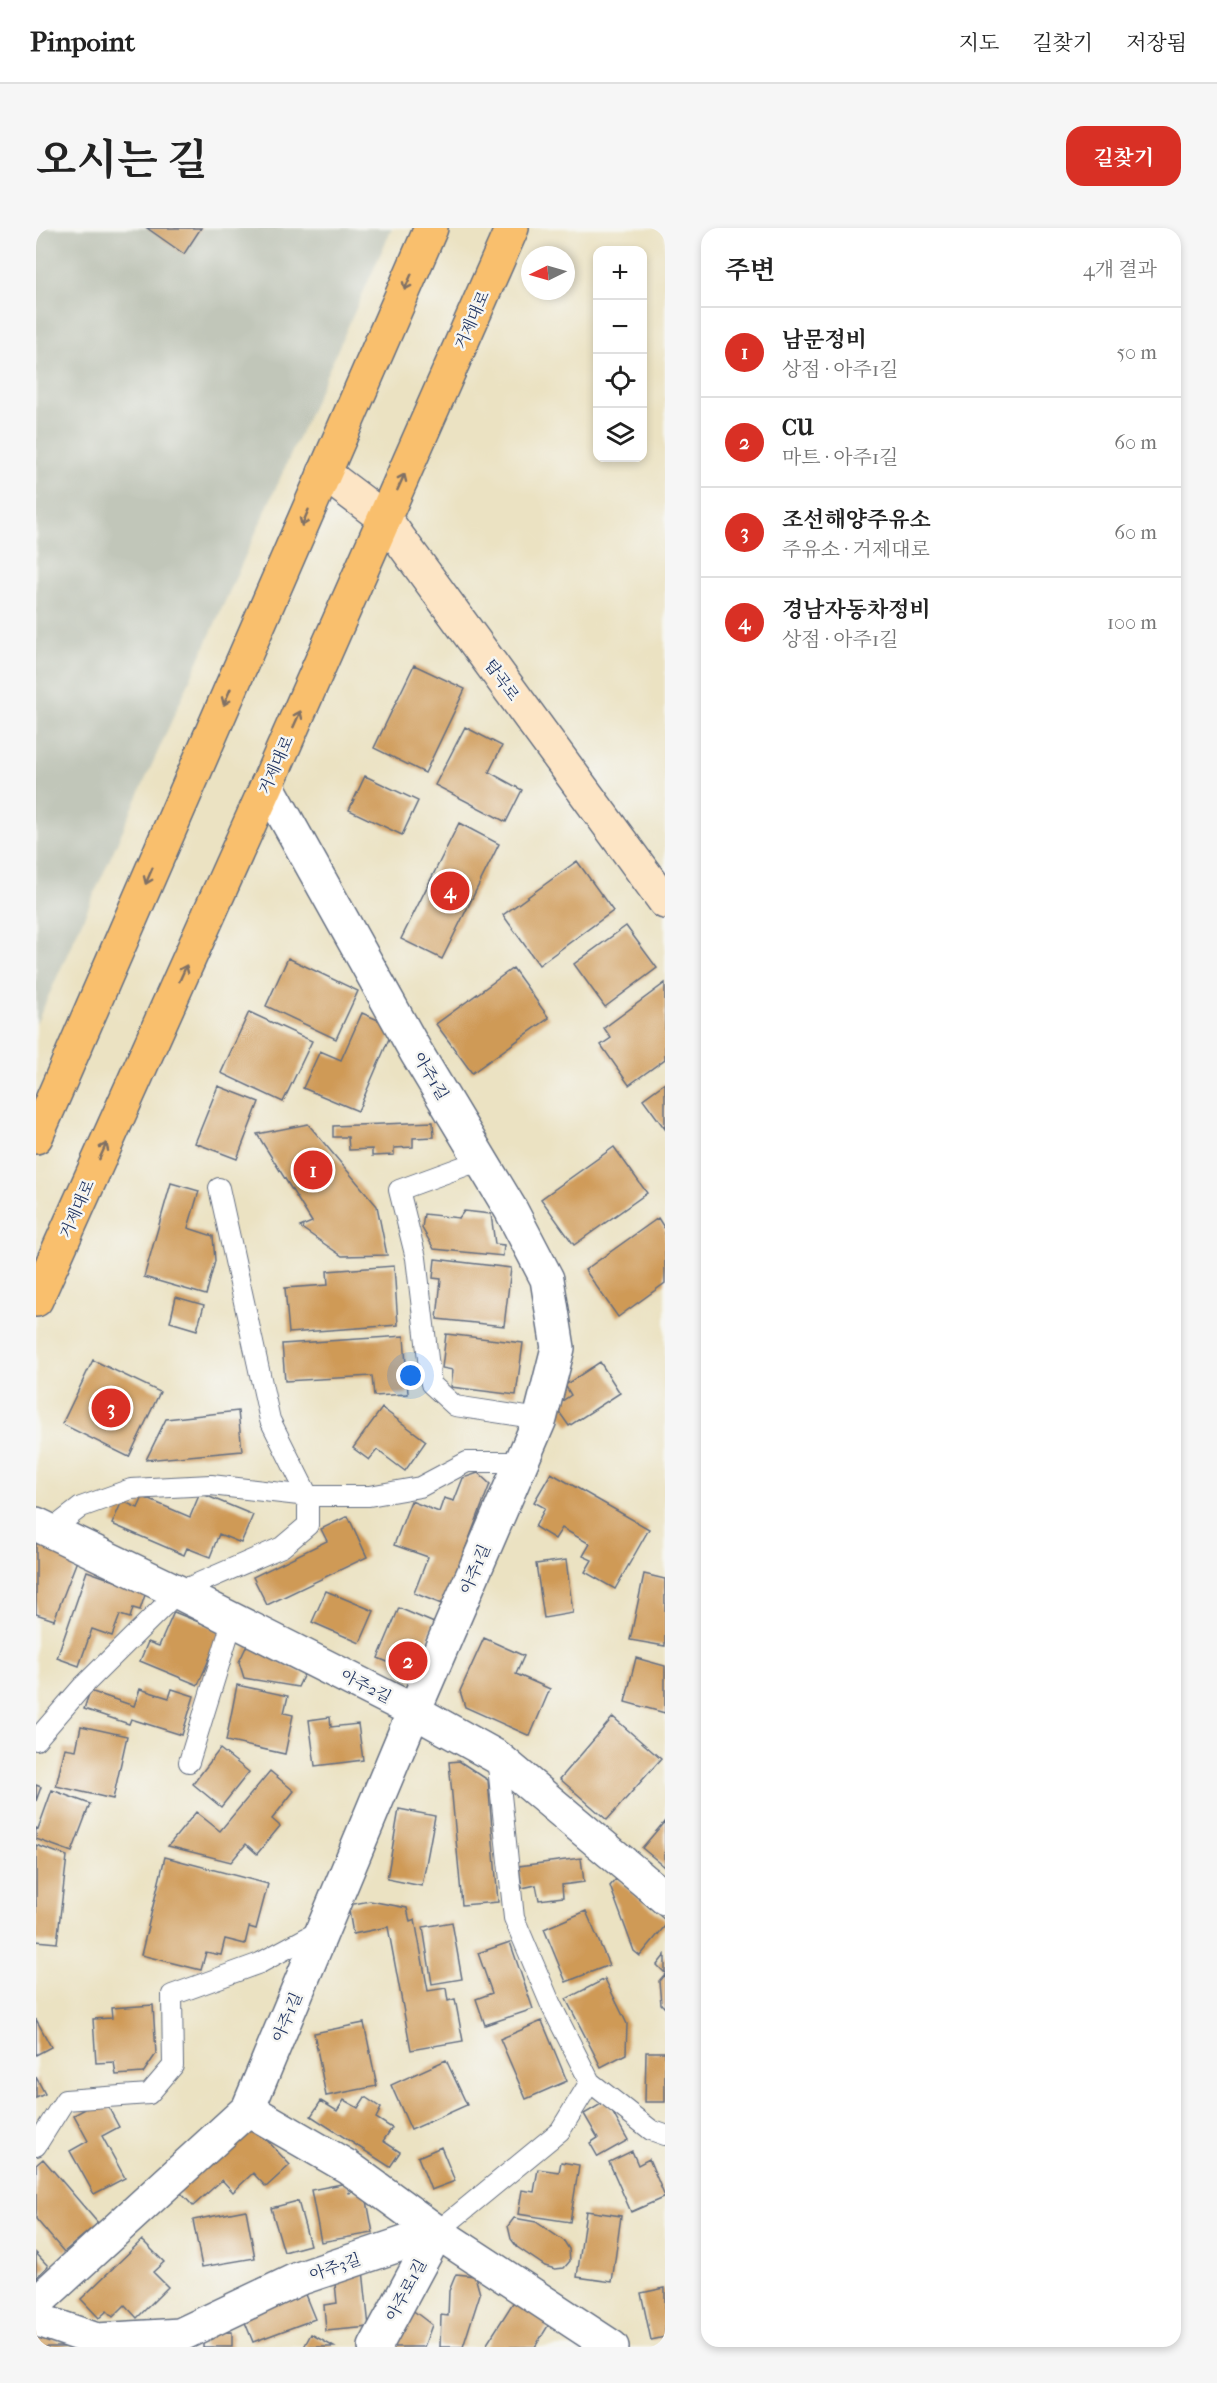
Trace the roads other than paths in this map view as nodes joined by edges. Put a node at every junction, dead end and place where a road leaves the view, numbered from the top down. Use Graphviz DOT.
graph roads {
  1 [pos="431,228"];
  2 [pos="512,228"];
  3 [pos="324,473"];
  4 [pos="385,519"];
  5 [pos="267,785"];
  6 [pos="665,902"];
  7 [pos="36,1137"];
  8 [pos="481,1160"];
  9 [pos="219,1188"];
  10 [pos="36,1300"];
  11 [pos="540,1419"];
  12 [pos="521,1462"];
  13 [pos="308,1496"];
  14 [pos="43,1527"];
  15 [pos="178,1592"];
  16 [pos="233,1619"];
  17 [pos="414,1711"];
  18 [pos="36,1740"];
  19 [pos="497,1757"];
  20 [pos="189,1762"];
  21 [pos="665,1898"];
  22 [pos="323,1929"];
  23 [pos="590,2082"];
  24 [pos="248,2109"];
  25 [pos="665,2135"];
  26 [pos="36,2146"];
  27 [pos="437,2232"];
  28 [pos="36,2303"];
  29 [pos="36,2319"];
  30 [pos="375,2347"];
  31 [pos="612,2347"];
  1 -- 3 [label="highway, one-way"];
  4 -- 2 [label="highway, 거제대로, one-way"];
  3 -- 4 [label="street, 탑곡로"];
  3 -- 7 [label="highway, one-way"];
  5 -- 4 [label="highway, 거제대로, one-way"];
  4 -- 6 [label="street, 탑곡로"];
  5 -- 8 [label="street, 아주1길"];
  10 -- 5 [label="highway, 거제대로, one-way"];
  8 -- 11 [label="street, 아주1길"];
  8 -- 11 [label="lane"];
  9 -- 13 [label="lane"];
  11 -- 12 [label="street, 아주1길"];
  12 -- 13 [label="lane"];
  12 -- 17 [label="street, 아주1길"];
  13 -- 14 [label="lane"];
  13 -- 15 [label="lane"];
  14 -- 15 [label="street, 아주2길"];
  15 -- 16 [label="street, 아주2길"];
  15 -- 18 [label="lane"];
  16 -- 17 [label="street, 아주2길"];
  16 -- 20 [label="lane"];
  17 -- 19 [label="street, 아주2길"];
  17 -- 22 [label="street, 아주1길"];
  19 -- 21 [label="street, 아주2길"];
  19 -- 23 [label="lane"];
  22 -- 24 [label="street, 아주1길"];
  22 -- 26 [label="lane"];
  23 -- 25 [label="lane"];
  23 -- 27 [label="lane"];
  24 -- 27 [label="street"];
  24 -- 28 [label="street, 아주1길"];
  27 -- 29 [label="street, 아주3길"];
  27 -- 30 [label="street, 아주로1길"];
  27 -- 31 [label="street"];
}
